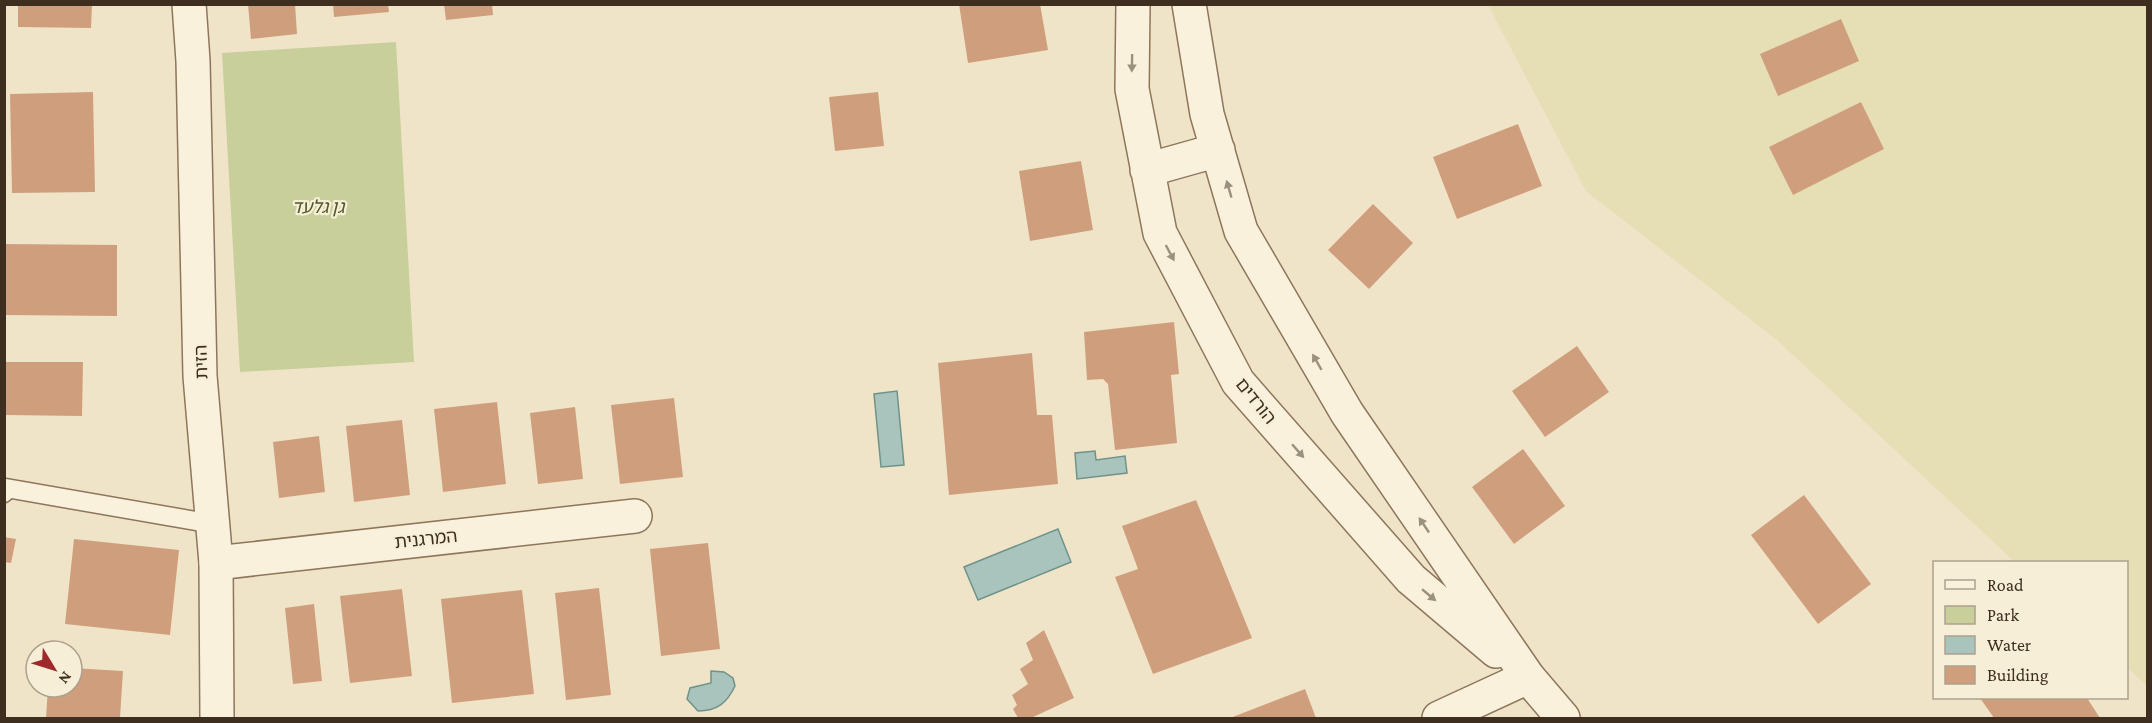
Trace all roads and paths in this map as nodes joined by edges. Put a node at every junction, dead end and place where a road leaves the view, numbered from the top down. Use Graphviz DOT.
graph roads {
  1 [pos="189,4"];
  2 [pos="1133,4"];
  3 [pos="1189,4"];
  4 [pos="1218,150"];
  5 [pos="1148,170"];
  6 [pos="4,493"];
  7 [pos="635,516"];
  8 [pos="213,524"];
  9 [pos="216,563"];
  10 [pos="1527,677"];
  11 [pos="217,718"];
  12 [pos="1439,718"];
  13 [pos="1563,718"];
  1 -- 8 [label="street, הזית"];
  2 -- 5 [label="street, הורדים, one-way"];
  3 -- 4 [label="street, הורדים"];
  4 -- 5 [label="street"];
  10 -- 4 [label="street, הורדים, one-way"];
  5 -- 10 [label="street, הורדים, one-way"];
  6 -- 8 [label="lane"];
  7 -- 9 [label="street, המרגנית"];
  8 -- 9 [label="street, הזית"];
  9 -- 11 [label="street, הזית"];
  10 -- 12 [label="street"];
  10 -- 13 [label="street, הורדים"];
}
